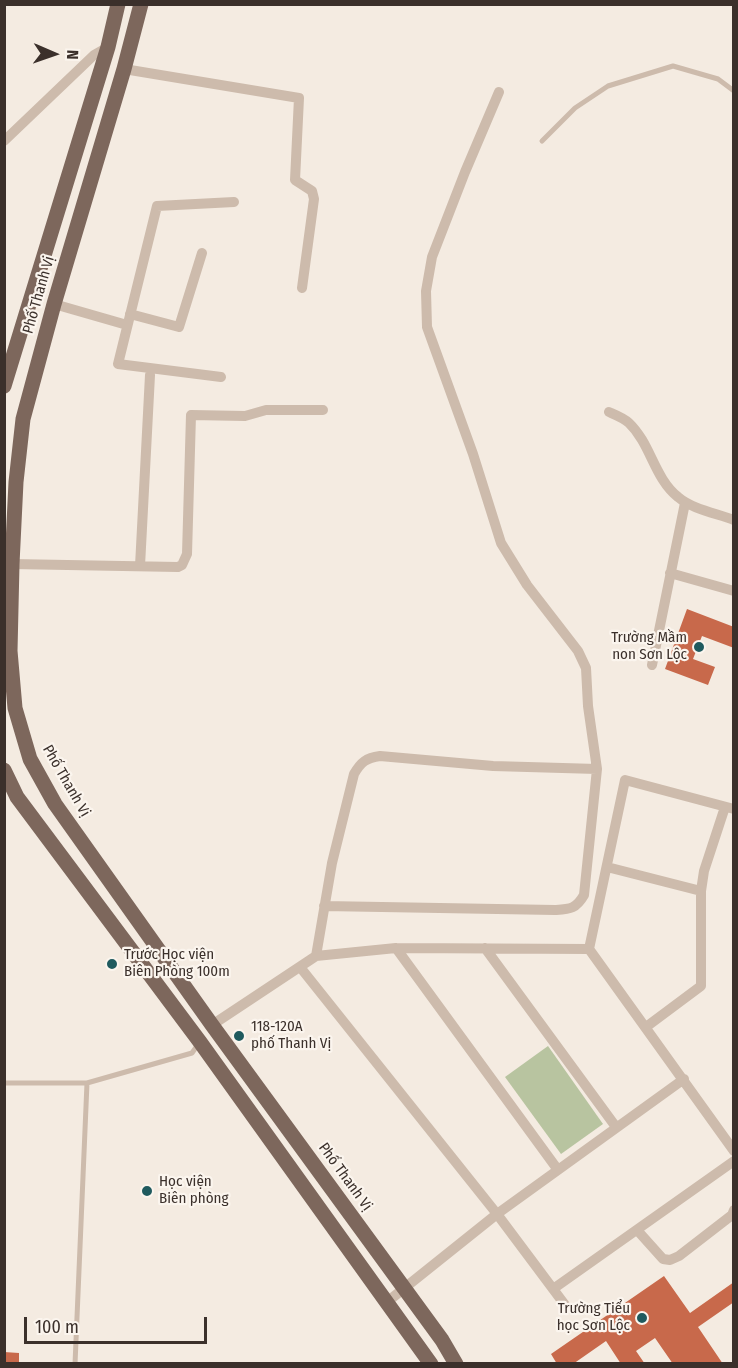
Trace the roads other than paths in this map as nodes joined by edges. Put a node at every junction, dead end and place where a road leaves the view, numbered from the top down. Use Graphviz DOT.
graph roads {
  1 [pos="118,4"];
  2 [pos="141,4"];
  3 [pos="108,47"];
  4 [pos="124,69"];
  5 [pos="734,91"];
  6 [pos="499,92"];
  7 [pos="4,141"];
  8 [pos="542,141"];
  9 [pos="234,202"];
  10 [pos="202,254"];
  11 [pos="302,288"];
  12 [pos="54,304"];
  13 [pos="128,319"];
  14 [pos="150,375"];
  15 [pos="221,377"];
  16 [pos="5,383"];
  17 [pos="323,410"];
  18 [pos="609,412"];
  19 [pos="685,503"];
  20 [pos="734,520"];
  21 [pos="12,564"];
  22 [pos="140,566"];
  23 [pos="670,573"];
  24 [pos="734,591"];
  25 [pos="652,665"];
  26 [pos="597,769"];
  27 [pos="4,770"];
  28 [pos="729,808"];
  29 [pos="607,867"];
  30 [pos="701,891"];
  31 [pos="324,906"];
  32 [pos="396,948"];
  33 [pos="485,948"];
  34 [pos="589,949"];
  35 [pos="316,956"];
  36 [pos="300,967"];
  37 [pos="212,1025"];
  38 [pos="646,1027"];
  39 [pos="200,1042"];
  40 [pos="684,1079"];
  41 [pos="4,1083"];
  42 [pos="87,1083"];
  43 [pos="616,1127"];
  44 [pos="734,1151"];
  45 [pos="734,1161"];
  46 [pos="558,1170"];
  47 [pos="734,1210"];
  48 [pos="496,1214"];
  49 [pos="638,1230"];
  50 [pos="404,1288"];
  51 [pos="553,1289"];
  52 [pos="387,1302"];
  53 [pos="567,1309"];
  54 [pos="75,1364"];
  55 [pos="431,1364"];
  56 [pos="456,1364"];
  1 -- 3 [label="main road, Phố Thanh Vị"];
  2 -- 4 [label="main road, Phố Thanh Vị"];
  3 -- 7 [label="street"];
  3 -- 16 [label="main road, Phố Thanh Vị"];
  4 -- 11 [label="street"];
  4 -- 12 [label="main road, Phố Thanh Vị"];
  5 -- 8 [label="lane"];
  6 -- 26 [label="street"];
  9 -- 13 [label="street"];
  10 -- 13 [label="street"];
  12 -- 13 [label="street"];
  12 -- 21 [label="main road, Phố Thanh Vị"];
  13 -- 15 [label="street"];
  14 -- 22 [label="street"];
  17 -- 22 [label="street"];
  18 -- 19 [label="street"];
  19 -- 20 [label="street"];
  19 -- 23 [label="street"];
  21 -- 22 [label="street"];
  21 -- 37 [label="main road, Phố Thanh Vị"];
  23 -- 24 [label="street"];
  23 -- 25 [label="street"];
  26 -- 31 [label="street"];
  26 -- 31 [label="street"];
  27 -- 39 [label="main road"];
  28 -- 29 [label="street"];
  28 -- 30 [label="street"];
  29 -- 30 [label="street"];
  29 -- 34 [label="street"];
  30 -- 38 [label="street"];
  31 -- 35 [label="street"];
  32 -- 33 [label="street"];
  32 -- 35 [label="street"];
  32 -- 46 [label="street"];
  33 -- 34 [label="street"];
  33 -- 43 [label="street"];
  34 -- 38 [label="street"];
  35 -- 36 [label="street"];
  36 -- 37 [label="street"];
  36 -- 48 [label="street"];
  37 -- 39 [label="main road"];
  37 -- 50 [label="main road, Phố Thanh Vị"];
  38 -- 40 [label="street"];
  39 -- 42 [label="lane"];
  39 -- 52 [label="main road"];
  40 -- 43 [label="street"];
  40 -- 44 [label="street"];
  41 -- 42 [label="lane"];
  42 -- 54 [label="lane"];
  43 -- 46 [label="street"];
  45 -- 49 [label="street"];
  46 -- 48 [label="street"];
  47 -- 49 [label="street"];
  48 -- 50 [label="street"];
  48 -- 51 [label="street"];
  49 -- 51 [label="street"];
  50 -- 52 [label="street"];
  50 -- 56 [label="main road, Phố Thanh Vị"];
  51 -- 53 [label="street"];
  52 -- 55 [label="main road"];
}
